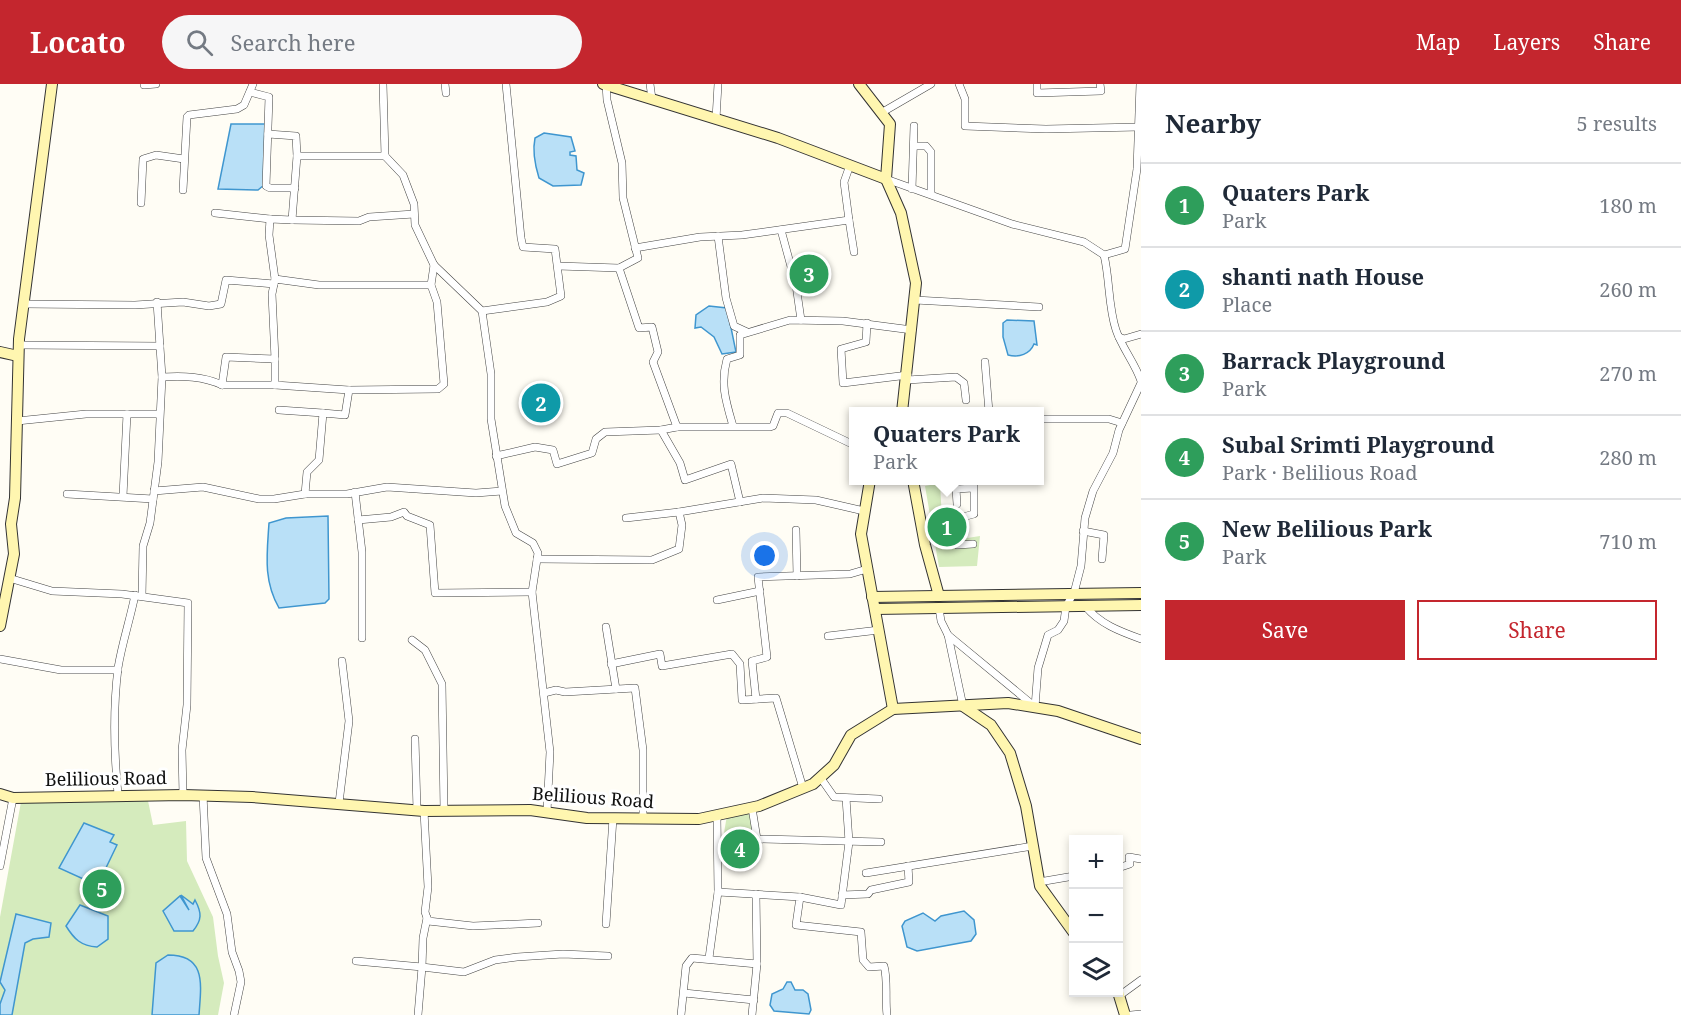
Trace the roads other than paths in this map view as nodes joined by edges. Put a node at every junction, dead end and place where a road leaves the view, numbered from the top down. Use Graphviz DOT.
graph roads {
  1 [pos="52,84"];
  2 [pos="156,84"];
  3 [pos="253,84"];
  4 [pos="383,84"];
  5 [pos="445,84"];
  6 [pos="506,84"];
  7 [pos="605,84"];
  8 [pos="650,84"];
  9 [pos="718,84"];
  10 [pos="859,84"];
  11 [pos="931,84"];
  12 [pos="959,84"];
  13 [pos="1037,84"];
  14 [pos="1100,84"];
  15 [pos="1140,84"];
  16 [pos="144,85"];
  17 [pos="250,92"];
  18 [pos="446,93"];
  19 [pos="652,99"];
  20 [pos="1140,107"];
  21 [pos="881,113"];
  22 [pos="716,119"];
  23 [pos="914,126"];
  24 [pos="1139,127"];
  25 [pos="268,134"];
  26 [pos="914,146"];
  27 [pos="297,156"];
  28 [pos="385,156"];
  29 [pos="184,159"];
  30 [pos="850,165"];
  31 [pos="1139,169"];
  32 [pos="886,178"];
  33 [pos="295,188"];
  34 [pos="912,189"];
  35 [pos="183,190"];
  36 [pos="931,194"];
  37 [pos="141,203"];
  38 [pos="1132,209"];
  39 [pos="1141,209"];
  40 [pos="215,213"];
  41 [pos="414,214"];
  42 [pos="270,219"];
  43 [pos="292,220"];
  44 [pos="849,220"];
  45 [pos="781,230"];
  46 [pos="718,236"];
  47 [pos="635,248"];
  48 [pos="854,252"];
  49 [pos="1104,255"];
  50 [pos="434,265"];
  51 [pos="558,266"];
  52 [pos="619,268"];
  53 [pos="274,282"];
  54 [pos="431,285"];
  55 [pos="915,300"];
  56 [pos="157,302"];
  57 [pos="24,304"];
  58 [pos="1039,307"];
  59 [pos="482,312"];
  60 [pos="801,320"];
  61 [pos="867,323"];
  62 [pos="912,330"];
  63 [pos="747,332"];
  64 [pos="1141,334"];
  65 [pos="1119,337"];
  66 [pos="160,346"];
  67 [pos="18,350"];
  68 [pos="0,352"];
  69 [pos="275,359"];
  70 [pos="985,362"];
  71 [pos="162,377"];
  72 [pos="908,377"];
  73 [pos="222,385"];
  74 [pos="275,385"];
  75 [pos="1141,386"];
  76 [pos="349,390"];
  77 [pos="966,400"];
  78 [pos="903,407"];
  79 [pos="989,407"];
  80 [pos="279,410"];
  81 [pos="323,413"];
  82 [pos="127,414"];
  83 [pos="158,414"];
  84 [pos="1044,419"];
  85 [pos="17,421"];
  86 [pos="1122,423"];
  87 [pos="733,426"];
  88 [pos="678,427"];
  89 [pos="661,430"];
  90 [pos="849,442"];
  91 [pos="496,456"];
  92 [pos="869,485"];
  93 [pos="914,485"];
  94 [pos="956,485"];
  95 [pos="974,485"];
  96 [pos="502,491"];
  97 [pos="355,492"];
  98 [pos="67,494"];
  99 [pos="305,494"];
  100 [pos="154,495"];
  101 [pos="123,496"];
  102 [pos="740,502"];
  103 [pos="957,504"];
  104 [pos="864,511"];
  105 [pos="679,512"];
  106 [pos="626,518"];
  107 [pos="358,520"];
  108 [pos="796,530"];
  109 [pos="1083,531"];
  110 [pos="973,544"];
  111 [pos="537,559"];
  112 [pos="1102,559"];
  113 [pos="867,569"];
  114 [pos="797,576"];
  115 [pos="6,580"];
  116 [pos="760,591"];
  117 [pos="532,592"];
  118 [pos="1074,593"];
  119 [pos="1141,593"];
  120 [pos="139,595"];
  121 [pos="717,600"];
  122 [pos="939,602"];
  123 [pos="874,603"];
  124 [pos="1141,605"];
  125 [pos="1066,606"];
  126 [pos="1085,606"];
  127 [pos="0,626"];
  128 [pos="606,627"];
  129 [pos="879,630"];
  130 [pos="948,635"];
  131 [pos="828,636"];
  132 [pos="362,638"];
  133 [pos="1141,639"];
  134 [pos="412,640"];
  135 [pos="0,659"];
  136 [pos="342,661"];
  137 [pos="611,664"];
  138 [pos="118,670"];
  139 [pos="616,688"];
  140 [pos="544,693"];
  141 [pos="756,699"];
  142 [pos="963,706"];
  143 [pos="1035,707"];
  144 [pos="893,709"];
  145 [pos="1140,737"];
  146 [pos="415,739"];
  147 [pos="820,777"];
  148 [pos="803,788"];
  149 [pos="0,794"];
  150 [pos="118,794"];
  151 [pos="183,795"];
  152 [pos="203,795"];
  153 [pos="13,798"];
  154 [pos="846,798"];
  155 [pos="879,799"];
  156 [pos="339,803"];
  157 [pos="752,808"];
  158 [pos="421,810"];
  159 [pos="444,810"];
  160 [pos="547,812"];
  161 [pos="717,816"];
  162 [pos="613,818"];
  163 [pos="643,819"];
  164 [pos="849,842"];
  165 [pos="881,842"];
  166 [pos="1033,846"];
  167 [pos="1141,859"];
  168 [pos="0,866"];
  169 [pos="908,866"];
  170 [pos="1123,867"];
  171 [pos="866,873"];
  172 [pos="1069,877"];
  173 [pos="1039,882"];
  174 [pos="718,892"];
  175 [pos="756,894"];
  176 [pos="842,895"];
  177 [pos="800,897"];
  178 [pos="427,918"];
  179 [pos="538,923"];
  180 [pos="606,924"];
  181 [pos="1069,926"];
  182 [pos="608,956"];
  183 [pos="709,958"];
  184 [pos="356,961"];
  185 [pos="757,964"];
  186 [pos="422,967"];
  187 [pos="1141,980"];
  188 [pos="1123,991"];
  189 [pos="684,993"];
  190 [pos="1120,997"];
  191 [pos="754,1000"];
  192 [pos="1141,1014"];
  193 [pos="234,1015"];
  194 [pos="418,1015"];
  195 [pos="681,1015"];
  196 [pos="753,1015"];
  197 [pos="887,1015"];
  198 [pos="1123,1015"];
  199 [pos="1131,1015"];
  1 -- 57 [label="main road"];
  2 -- 16 [label="street"];
  3 -- 17 [label="street"];
  4 -- 28 [label="street"];
  5 -- 18 [label="street"];
  6 -- 51 [label="street"];
  7 -- 19 [label="main road"];
  7 -- 47 [label="street"];
  8 -- 19 [label="street"];
  9 -- 22 [label="street"];
  10 -- 21 [label="main road"];
  11 -- 21 [label="street"];
  12 -- 24 [label="street"];
  13 -- 14 [label="street"];
  15 -- 20 [label="street"];
  17 -- 25 [label="street"];
  17 -- 29 [label="street"];
  19 -- 22 [label="main road"];
  20 -- 24 [label="street"];
  21 -- 32 [label="main road"];
  22 -- 30 [label="main road"];
  23 -- 26 [label="street"];
  24 -- 31 [label="street"];
  25 -- 27 [label="street"];
  25 -- 33 [label="street"];
  26 -- 34 [label="street"];
  26 -- 36 [label="street"];
  27 -- 28 [label="street"];
  27 -- 33 [label="street"];
  28 -- 41 [label="street"];
  29 -- 35 [label="street"];
  29 -- 37 [label="street"];
  30 -- 32 [label="main road"];
  30 -- 44 [label="street"];
  31 -- 38 [label="street"];
  32 -- 34 [label="street"];
  32 -- 55 [label="main road"];
  33 -- 43 [label="street"];
  34 -- 36 [label="street"];
  36 -- 49 [label="street"];
  38 -- 39 [label="street"];
  38 -- 49 [label="street"];
  40 -- 42 [label="street"];
  41 -- 43 [label="street"];
  41 -- 50 [label="street"];
  42 -- 43 [label="street"];
  42 -- 53 [label="street"];
  44 -- 45 [label="street"];
  44 -- 48 [label="street"];
  45 -- 46 [label="street"];
  45 -- 60 [label="street"];
  46 -- 47 [label="street"];
  46 -- 63 [label="street"];
  47 -- 52 [label="street"];
  49 -- 65 [label="street"];
  50 -- 54 [label="street"];
  50 -- 59 [label="street"];
  51 -- 52 [label="street"];
  51 -- 59 [label="street"];
  52 -- 88 [label="street"];
  53 -- 54 [label="street"];
  53 -- 56 [label="street"];
  53 -- 69 [label="street"];
  54 -- 76 [label="street"];
  55 -- 58 [label="street"];
  55 -- 62 [label="main road"];
  56 -- 57 [label="street"];
  56 -- 66 [label="street"];
  57 -- 67 [label="main road"];
  59 -- 91 [label="street"];
  60 -- 61 [label="street"];
  60 -- 63 [label="street"];
  61 -- 62 [label="street"];
  61 -- 72 [label="street"];
  62 -- 72 [label="main road"];
  63 -- 87 [label="street"];
  64 -- 65 [label="street"];
  65 -- 75 [label="street"];
  66 -- 67 [label="street"];
  66 -- 71 [label="street"];
  67 -- 68 [label="main road"];
  67 -- 85 [label="main road"];
  69 -- 73 [label="street"];
  69 -- 74 [label="street"];
  70 -- 79 [label="street"];
  71 -- 73 [label="street"];
  71 -- 83 [label="street"];
  72 -- 77 [label="street"];
  72 -- 78 [label="main road"];
  73 -- 74 [label="street"];
  74 -- 76 [label="street"];
  75 -- 86 [label="street"];
  76 -- 81 [label="street"];
  80 -- 81 [label="street"];
  81 -- 99 [label="street"];
  82 -- 83 [label="street"];
  82 -- 85 [label="street"];
  82 -- 101 [label="street"];
  83 -- 100 [label="street"];
  84 -- 86 [label="street"];
  85 -- 115 [label="main road"];
  86 -- 109 [label="street"];
  87 -- 88 [label="street"];
  87 -- 90 [label="street"];
  88 -- 89 [label="street"];
  89 -- 91 [label="street"];
  89 -- 102 [label="street"];
  91 -- 96 [label="street"];
  92 -- 104 [label="main road"];
  93 -- 122 [label="main road"];
  94 -- 103 [label="street"];
  95 -- 110 [label="street"];
  96 -- 97 [label="street"];
  96 -- 111 [label="street"];
  97 -- 99 [label="street"];
  97 -- 107 [label="street"];
  98 -- 101 [label="street"];
  99 -- 100 [label="street"];
  100 -- 101 [label="street"];
  100 -- 120 [label="street"];
  102 -- 104 [label="street"];
  102 -- 105 [label="street"];
  104 -- 113 [label="main road"];
  105 -- 106 [label="street"];
  105 -- 111 [label="street"];
  107 -- 117 [label="street"];
  107 -- 132 [label="street"];
  108 -- 114 [label="street"];
  109 -- 112 [label="street"];
  109 -- 118 [label="street"];
  111 -- 117 [label="street"];
  113 -- 114 [label="street"];
  113 -- 123 [label="main road"];
  114 -- 116 [label="street"];
  115 -- 120 [label="street"];
  115 -- 127 [label="main road"];
  116 -- 121 [label="street"];
  116 -- 141 [label="street"];
  117 -- 140 [label="street"];
  118 -- 119 [label="main road"];
  118 -- 122 [label="main road"];
  118 -- 125 [label="street"];
  120 -- 138 [label="street"];
  120 -- 151 [label="street"];
  122 -- 123 [label="main road"];
  122 -- 125 [label="main road"];
  122 -- 130 [label="street"];
  123 -- 129 [label="main road"];
  124 -- 126 [label="main road"];
  125 -- 126 [label="main road"];
  125 -- 143 [label="street"];
  126 -- 133 [label="street"];
  128 -- 137 [label="street"];
  129 -- 131 [label="street"];
  129 -- 144 [label="main road"];
  130 -- 142 [label="street"];
  130 -- 143 [label="street"];
  134 -- 159 [label="street"];
  135 -- 138 [label="street"];
  136 -- 156 [label="street"];
  137 -- 139 [label="street"];
  137 -- 141 [label="street"];
  138 -- 150 [label="street"];
  139 -- 140 [label="street"];
  139 -- 163 [label="street"];
  140 -- 160 [label="street"];
  141 -- 148 [label="street"];
  142 -- 143 [label="main road, Belilious Road"];
  142 -- 144 [label="main road, Belilious Road"];
  142 -- 166 [label="main road"];
  143 -- 145 [label="main road, Belilious Road"];
  144 -- 147 [label="main road, Belilious Road"];
  146 -- 158 [label="street"];
  147 -- 148 [label="main road, Belilious Road"];
  147 -- 154 [label="street"];
  148 -- 157 [label="main road, Belilious Road"];
  149 -- 153 [label="main road, Belilious Road"];
  150 -- 151 [label="main road, Belilious Road"];
  150 -- 153 [label="main road, Belilious Road"];
  151 -- 152 [label="main road, Belilious Road"];
  152 -- 156 [label="main road, Belilious Road"];
  152 -- 193 [label="street"];
  153 -- 168 [label="street"];
  154 -- 155 [label="street"];
  154 -- 164 [label="street"];
  156 -- 158 [label="main road, Belilious Road"];
  157 -- 161 [label="main road, Belilious Road"];
  157 -- 164 [label="street"];
  158 -- 159 [label="main road, Belilious Road"];
  158 -- 178 [label="street"];
  159 -- 160 [label="main road, Belilious Road"];
  160 -- 162 [label="main road, Belilious Road"];
  161 -- 163 [label="main road, Belilious Road"];
  161 -- 174 [label="street"];
  162 -- 163 [label="main road, Belilious Road"];
  162 -- 180 [label="street"];
  164 -- 165 [label="street"];
  164 -- 176 [label="street"];
  166 -- 169 [label="street"];
  166 -- 173 [label="main road"];
  167 -- 170 [label="street"];
  169 -- 171 [label="street"];
  169 -- 176 [label="street"];
  172 -- 173 [label="street"];
  173 -- 181 [label="main road"];
  174 -- 175 [label="street"];
  174 -- 183 [label="street"];
  175 -- 177 [label="street"];
  175 -- 185 [label="street"];
  176 -- 177 [label="street"];
  177 -- 197 [label="street"];
  178 -- 179 [label="street"];
  178 -- 186 [label="street"];
  182 -- 186 [label="street"];
  183 -- 185 [label="street"];
  183 -- 189 [label="street"];
  184 -- 186 [label="street"];
  185 -- 191 [label="street"];
  186 -- 194 [label="street"];
  187 -- 188 [label="street"];
  189 -- 191 [label="street"];
  189 -- 195 [label="street"];
  190 -- 198 [label="main road"];
  191 -- 196 [label="street"];
  192 -- 199 [label="street"];
}
